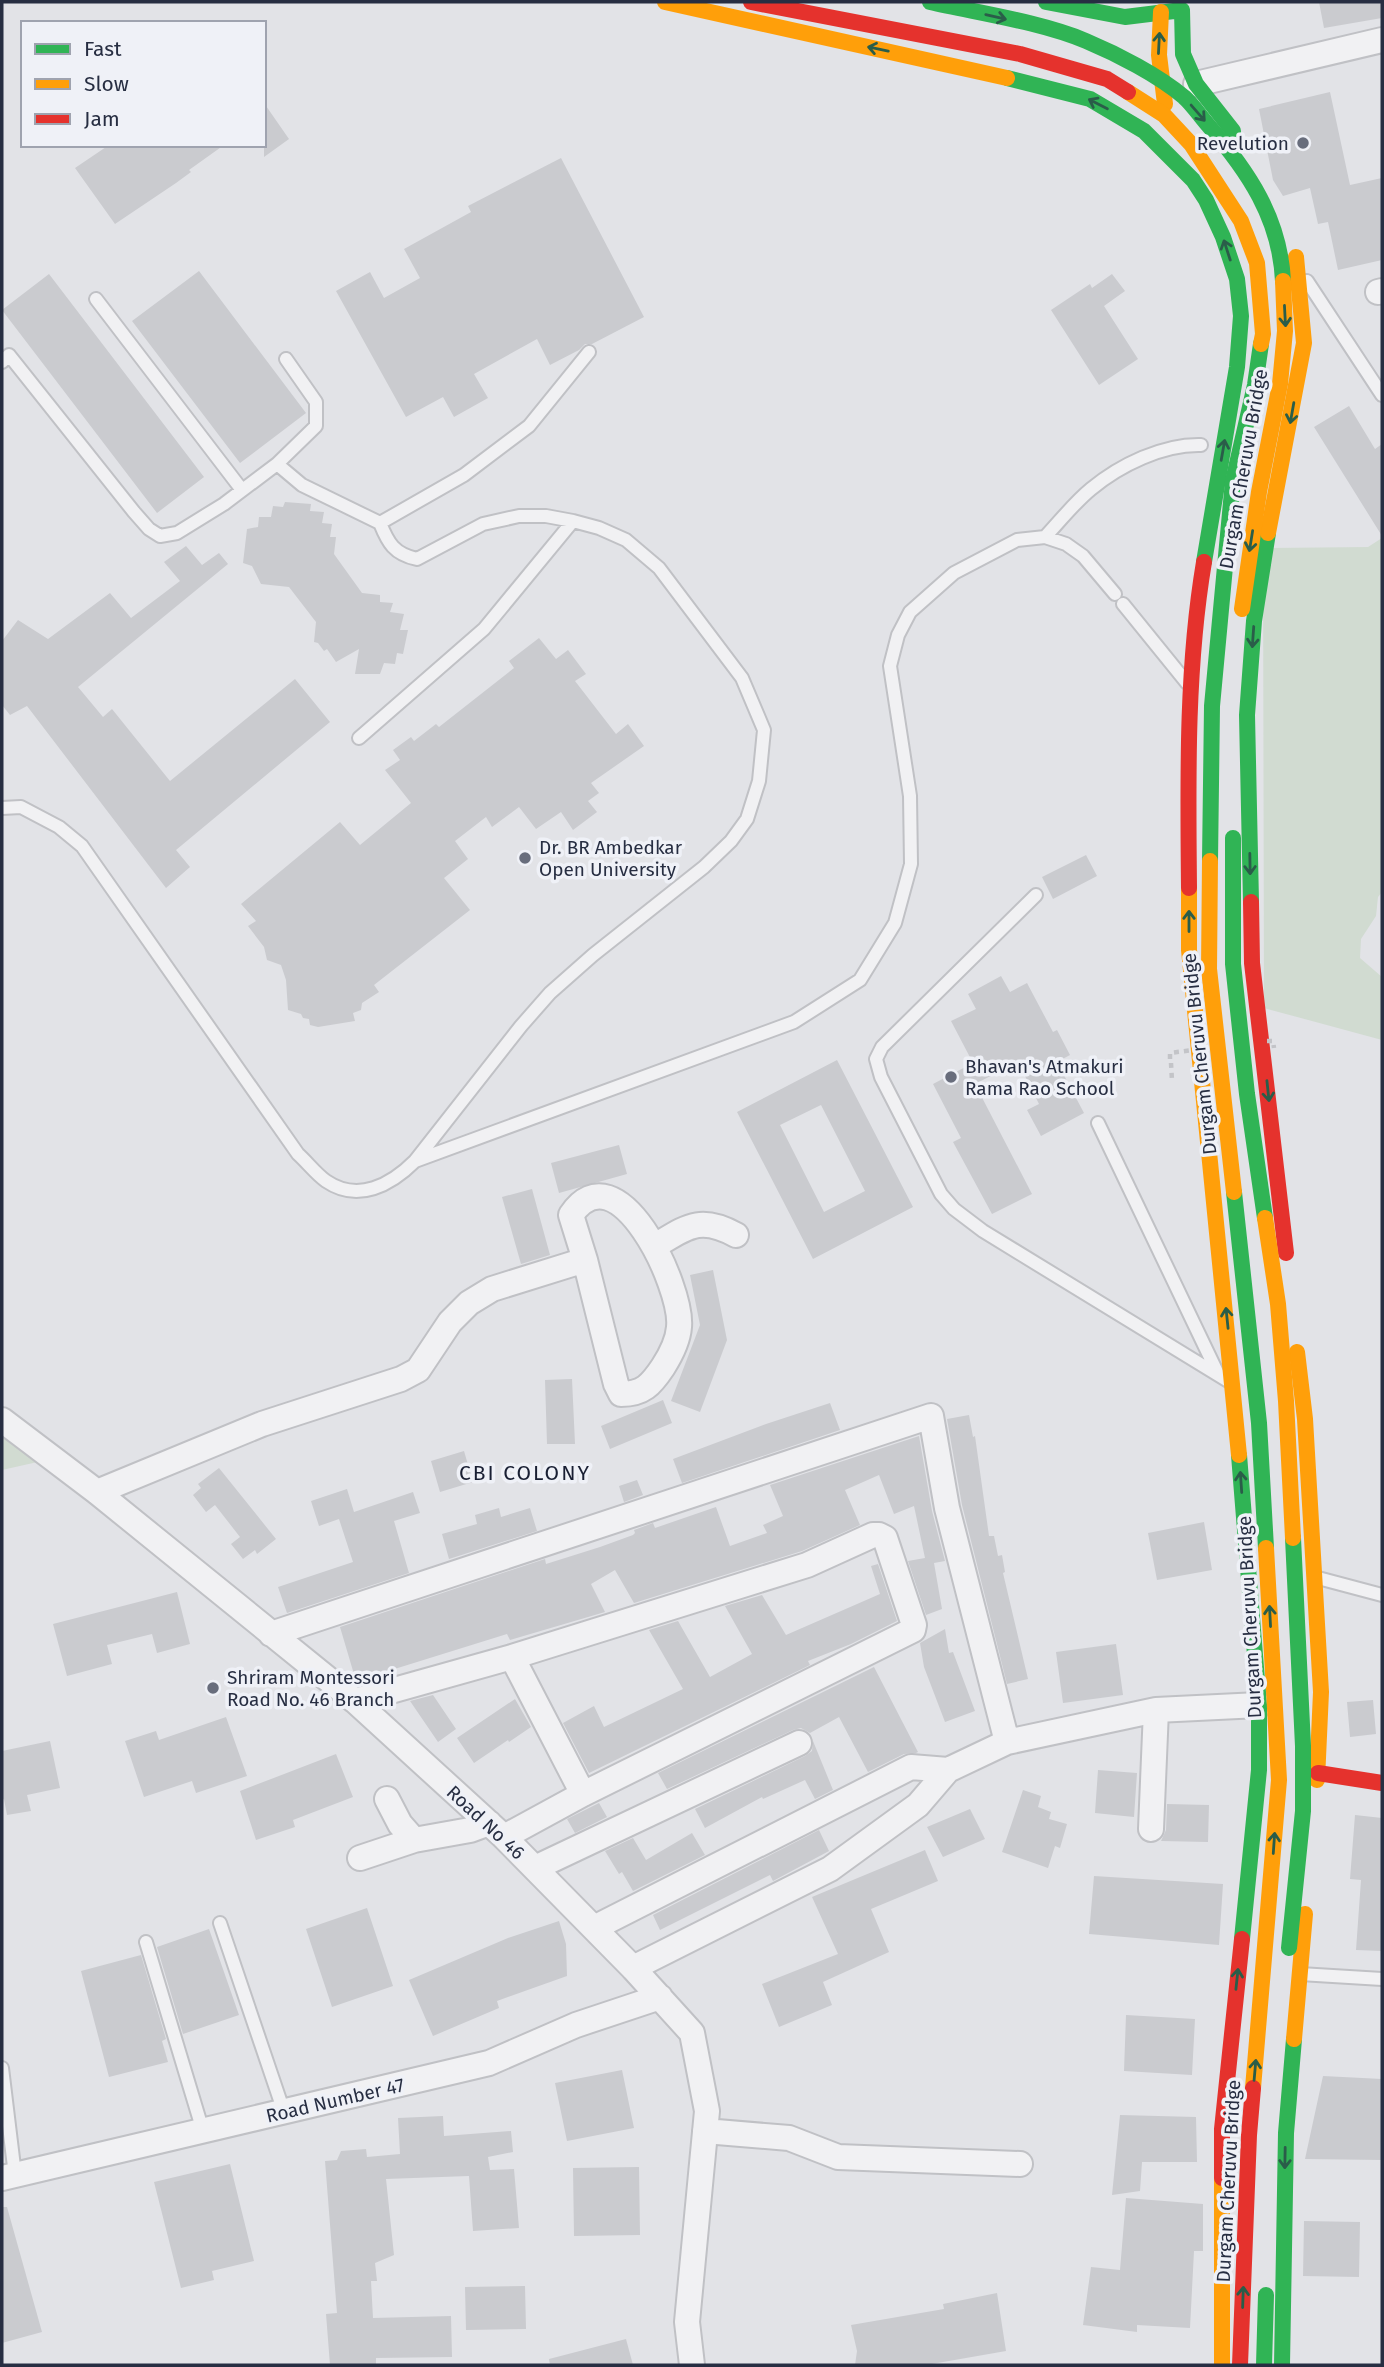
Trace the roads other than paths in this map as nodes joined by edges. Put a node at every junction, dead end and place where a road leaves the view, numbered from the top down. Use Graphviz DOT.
graph roads {
  1 [pos="665,2"];
  2 [pos="751,2"];
  3 [pos="930,2"];
  4 [pos="1045,2"];
  5 [pos="1171,6"];
  6 [pos="1382,40"];
  7 [pos="1196,85"];
  8 [pos="1172,159"];
  9 [pos="1298,267"];
  10 [pos="96,299"];
  11 [pos="589,352"];
  12 [pos="286,359"];
  13 [pos="2,362"];
  14 [pos="1382,395"];
  15 [pos="1201,444"];
  16 [pos="278,464"];
  17 [pos="242,490"];
  18 [pos="573,521"];
  19 [pos="380,523"];
  20 [pos="1045,537"];
  21 [pos="1192,690"];
  22 [pos="359,738"];
  23 [pos="2,807"];
  24 [pos="1036,895"];
  25 [pos="1098,1123"];
  26 [pos="415,1161"];
  27 [pos="736,1235"];
  28 [pos="655,1246"];
  29 [pos="585,1260"];
  30 [pos="1219,1375"];
  31 [pos="1234,1385"];
  32 [pos="1305,1419"];
  33 [pos="2,1420"];
  34 [pos="97,1492"];
  35 [pos="1314,1577"];
  36 [pos="1382,1595"];
  37 [pos="271,1634"];
  38 [pos="512,1657"];
  39 [pos="355,1702"];
  40 [pos="1259,1705"];
  41 [pos="1156,1710"];
  42 [pos="1007,1742"];
  43 [pos="799,1743"];
  44 [pos="948,1770"];
  45 [pos="1318,1773"];
  46 [pos="1382,1783"];
  47 [pos="583,1794"];
  48 [pos="387,1799"];
  49 [pos="1151,1829"];
  50 [pos="496,1830"];
  51 [pos="414,1840"];
  52 [pos="360,1858"];
  53 [pos="536,1868"];
  54 [pos="219,1923"];
  55 [pos="594,1928"];
  56 [pos="146,1942"];
  57 [pos="633,1968"];
  58 [pos="1300,1974"];
  59 [pos="1382,1979"];
  60 [pos="660,1997"];
  61 [pos="2,2068"];
  62 [pos="284,2112"];
  63 [pos="203,2131"];
  64 [pos="705,2131"];
  65 [pos="1020,2164"];
  66 [pos="8,2176"];
  67 [pos="1269,2215"];
  68 [pos="1266,2283"];
  69 [pos="692,2365"];
  70 [pos="1222,2365"];
  71 [pos="1240,2365"];
  72 [pos="1264,2365"];
  73 [pos="1282,2365"];
  8 -- 1 [label="main road, one-way"];
  71 -- 2 [label="main road, Durgam Cheruvu Bridge, one-way, bridge"];
  3 -- 67 [label="main road, Durgam Cheruvu Bridge, one-way, bridge"];
  4 -- 5 [label="main road"];
  5 -- 7 [label="main road"];
  8 -- 5 [label="main road, one-way"];
  6 -- 7 [label="street"];
  7 -- 9 [label="main road"];
  21 -- 8 [label="main road, one-way"];
  9 -- 14 [label="lane"];
  9 -- 32 [label="main road, one-way"];
  10 -- 17 [label="lane"];
  11 -- 19 [label="lane"];
  12 -- 16 [label="lane"];
  13 -- 17 [label="lane"];
  15 -- 20 [label="lane"];
  16 -- 17 [label="lane"];
  16 -- 19 [label="lane"];
  18 -- 19 [label="lane"];
  18 -- 22 [label="lane"];
  18 -- 26 [label="lane"];
  20 -- 21 [label="lane"];
  20 -- 26 [label="lane"];
  31 -- 21 [label="main road, one-way"];
  23 -- 26 [label="lane"];
  24 -- 30 [label="lane"];
  25 -- 30 [label="lane"];
  27 -- 28 [label="street"];
  28 -- 29 [label="street"];
  28 -- 29 [label="street"];
  29 -- 34 [label="street"];
  30 -- 31 [label="lane"];
  31 -- 32 [label="main road"];
  40 -- 31 [label="main road, one-way"];
  32 -- 35 [label="main road"];
  33 -- 34 [label="street, Road No 46"];
  34 -- 37 [label="street, Road No 46"];
  35 -- 36 [label="lane"];
  35 -- 45 [label="main road"];
  37 -- 39 [label="street, Road No 46"];
  37 -- 42 [label="street"];
  38 -- 39 [label="street"];
  38 -- 47 [label="street"];
  38 -- 47 [label="street"];
  39 -- 50 [label="street, Road No 46"];
  40 -- 41 [label="street"];
  70 -- 40 [label="main road, one-way"];
  41 -- 42 [label="street"];
  41 -- 49 [label="street"];
  42 -- 44 [label="street"];
  43 -- 53 [label="street"];
  44 -- 55 [label="street"];
  44 -- 57 [label="street"];
  45 -- 46 [label="main road"];
  45 -- 58 [label="main road"];
  47 -- 50 [label="street"];
  48 -- 51 [label="street"];
  50 -- 51 [label="street"];
  50 -- 53 [label="street, Road No 46"];
  51 -- 52 [label="street"];
  53 -- 55 [label="street, Road No 46"];
  54 -- 62 [label="lane"];
  55 -- 57 [label="street, Road No 46"];
  56 -- 63 [label="lane"];
  57 -- 60 [label="street, Road No 46"];
  58 -- 59 [label="lane"];
  58 -- 73 [label="main road, one-way"];
  60 -- 62 [label="street, Road Number 47"];
  60 -- 64 [label="street, Road No 46"];
  61 -- 66 [label="lane"];
  62 -- 63 [label="street, Road Number 47"];
  63 -- 66 [label="street, Road Number 47"];
  64 -- 65 [label="street"];
  64 -- 69 [label="street, Road No 46"];
  68 -- 72 [label="main road, bridge"];
}
